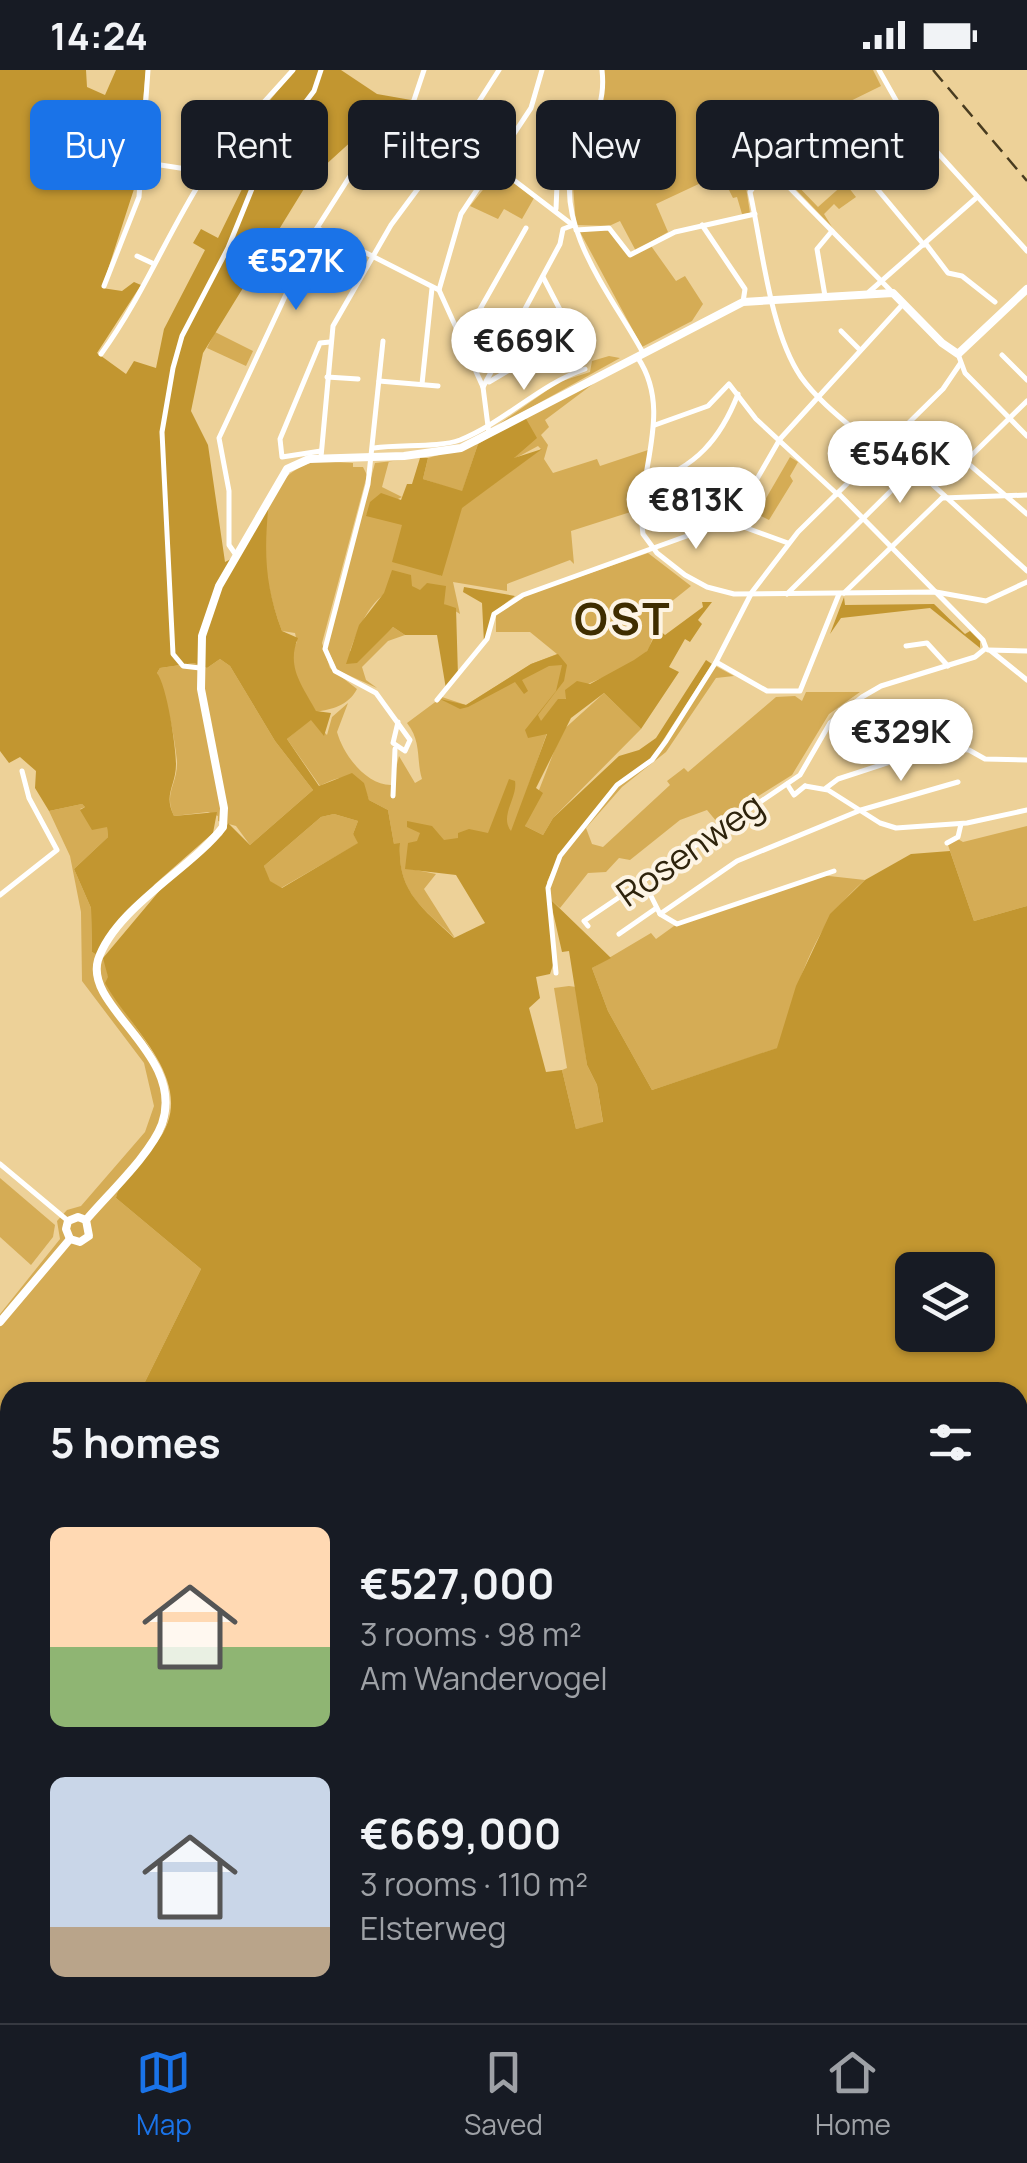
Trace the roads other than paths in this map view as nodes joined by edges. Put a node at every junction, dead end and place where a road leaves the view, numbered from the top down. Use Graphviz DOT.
graph roads {
  1 [pos="148,70"];
  2 [pos="294,70"];
  3 [pos="321,70"];
  4 [pos="424,70"];
  5 [pos="499,70"];
  6 [pos="542,70"];
  7 [pos="602,70"];
  8 [pos="879,70"];
  9 [pos="146,100"];
  10 [pos="268,100"];
  11 [pos="414,100"];
  12 [pos="480,100"];
  13 [pos="894,100"];
  14 [pos="516,134"];
  15 [pos="939,155"];
  16 [pos="348,179"];
  17 [pos="516,183"];
  18 [pos="139,190"];
  19 [pos="195,190"];
  20 [pos="418,190"];
  21 [pos="480,190"];
  22 [pos="557,190"];
  23 [pos="752,190"];
  24 [pos="792,190"];
  25 [pos="878,190"];
  26 [pos="976,198"];
  27 [pos="556,212"];
  28 [pos="755,214"];
  29 [pos="702,226"];
  30 [pos="317,228"];
  31 [pos="526,228"];
  32 [pos="575,228"];
  33 [pos="832,231"];
  34 [pos="925,245"];
  35 [pos="1027,252"];
  36 [pos="137,256"];
  37 [pos="371,256"];
  38 [pos="152,262"];
  39 [pos="543,277"];
  40 [pos="881,281"];
  41 [pos="104,286"];
  42 [pos="436,288"];
  43 [pos="1027,289"];
  44 [pos="868,293"];
  45 [pos="892,293"];
  46 [pos="825,296"];
  47 [pos="773,298"];
  48 [pos="743,302"];
  49 [pos="995,302"];
  50 [pos="903,304"];
  51 [pos="840,331"];
  52 [pos="383,341"];
  53 [pos="462,341"];
  54 [pos="330,342"];
  55 [pos="860,350"];
  56 [pos="639,352"];
  57 [pos="101,354"];
  58 [pos="958,354"];
  59 [pos="1002,355"];
  60 [pos="960,364"];
  61 [pos="585,369"];
  62 [pos="326,376"];
  63 [pos="358,379"];
  64 [pos="1027,380"];
  65 [pos="379,381"];
  66 [pos="422,384"];
  67 [pos="438,386"];
  68 [pos="483,387"];
  69 [pos="738,394"];
  70 [pos="818,396"];
  71 [pos="1027,400"];
  72 [pos="1009,418"];
  73 [pos="655,425"];
  74 [pos="488,431"];
  75 [pos="1027,436"];
  76 [pos="780,439"];
  77 [pos="887,443"];
  78 [pos="922,450"];
  79 [pos="879,451"];
  80 [pos="320,454"];
  81 [pos="372,454"];
  82 [pos="968,459"];
  83 [pos="912,469"];
  84 [pos="648,482"];
  85 [pos="837,493"];
  86 [pos="1004,495"];
  87 [pos="1027,495"];
  88 [pos="942,498"];
  89 [pos="1027,514"];
  90 [pos="863,518"];
  91 [pos="730,522"];
  92 [pos="789,544"];
  93 [pos="892,547"];
  94 [pos="652,548"];
  95 [pos="236,556"];
  96 [pos="1027,572"];
  97 [pos="1027,582"];
  98 [pos="936,592"];
  99 [pos="842,593"];
  100 [pos="750,594"];
  101 [pos="787,594"];
  102 [pos="906,646"];
  103 [pos="988,648"];
  104 [pos="1027,651"];
  105 [pos="716,662"];
  106 [pos="948,666"];
  107 [pos="200,668"];
  108 [pos="1027,680"];
  109 [pos="437,700"];
  110 [pos="398,722"];
  111 [pos="395,748"];
  112 [pos="1027,760"];
  113 [pos="22,770"];
  114 [pos="800,775"];
  115 [pos="958,782"];
  116 [pos="787,784"];
  117 [pos="805,786"];
  118 [pos="826,789"];
  119 [pos="393,796"];
  120 [pos="861,810"];
  121 [pos="1027,810"];
  122 [pos="961,824"];
  123 [pos="947,844"];
  124 [pos="834,870"];
  125 [pos="645,884"];
  126 [pos="0,895"];
  127 [pos="658,911"];
  128 [pos="588,926"];
  129 [pos="619,934"];
  130 [pos="556,973"];
  131 [pos="0,1164"];
  132 [pos="86,1220"];
  133 [pos="68,1221"];
  134 [pos="70,1239"];
  135 [pos="0,1322"];
  1 -- 9 [label="street"];
  2 -- 10 [label="street"];
  3 -- 107 [label="street"];
  4 -- 11 [label="street"];
  5 -- 12 [label="street"];
  6 -- 14 [label="street"];
  7 -- 32 [label="street"];
  8 -- 13 [label="street"];
  15 -- 26 [label="street"];
  16 -- 30 [label="street"];
  17 -- 27 [label="street"];
  18 -- 41 [label="street"];
  19 -- 38 [label="street"];
  20 -- 37 [label="street"];
  21 -- 42 [label="street"];
  22 -- 27 [label="street"];
  23 -- 28 [label="street"];
  24 -- 33 [label="street"];
  25 -- 34 [label="street"];
  26 -- 34 [label="street"];
  26 -- 35 [label="street"];
  27 -- 32 [label="street"];
  28 -- 29 [label="street"];
  28 -- 47 [label="street"];
  29 -- 32 [label="street"];
  29 -- 48 [label="street"];
  30 -- 37 [label="street"];
  30 -- 95 [label="street"];
  31 -- 53 [label="street"];
  32 -- 39 [label="street"];
  32 -- 56 [label="street"];
  33 -- 40 [label="street"];
  33 -- 46 [label="street"];
  34 -- 40 [label="street"];
  34 -- 49 [label="street"];
  36 -- 38 [label="street"];
  37 -- 42 [label="street"];
  37 -- 54 [label="street"];
  38 -- 57 [label="street"];
  39 -- 68 [label="street"];
  39 -- 68 [label="street"];
  40 -- 44 [label="street"];
  40 -- 45 [label="street"];
  42 -- 53 [label="street"];
  42 -- 66 [label="street"];
  43 -- 58 [label="main road"];
  44 -- 45 [label="main road"];
  44 -- 46 [label="main road"];
  45 -- 50 [label="main road"];
  46 -- 47 [label="main road"];
  47 -- 48 [label="main road"];
  47 -- 70 [label="street"];
  48 -- 56 [label="main road"];
  50 -- 55 [label="street"];
  50 -- 58 [label="main road"];
  51 -- 55 [label="street"];
  52 -- 65 [label="street"];
  53 -- 68 [label="street"];
  54 -- 62 [label="street"];
  54 -- 80 [label="street"];
  55 -- 70 [label="street"];
  56 -- 73 [label="street"];
  56 -- 74 [label="main road"];
  58 -- 60 [label="street"];
  59 -- 64 [label="street"];
  60 -- 72 [label="street"];
  60 -- 77 [label="street"];
  61 -- 74 [label="street"];
  62 -- 63 [label="street"];
  62 -- 80 [label="street"];
  65 -- 66 [label="street"];
  65 -- 81 [label="street"];
  66 -- 67 [label="street"];
  68 -- 74 [label="street"];
  69 -- 73 [label="street"];
  69 -- 76 [label="street"];
  69 -- 84 [label="street"];
  70 -- 76 [label="street"];
  70 -- 79 [label="street"];
  71 -- 72 [label="street"];
  72 -- 75 [label="street"];
  72 -- 82 [label="street"];
  73 -- 84 [label="street"];
  74 -- 81 [label="main road"];
  76 -- 85 [label="street"];
  76 -- 91 [label="street"];
  77 -- 79 [label="street"];
  77 -- 83 [label="street"];
  78 -- 82 [label="street"];
  79 -- 85 [label="street"];
  80 -- 81 [label="main road"];
  80 -- 95 [label="main road"];
  81 -- 110 [label="street"];
  82 -- 86 [label="street"];
  83 -- 88 [label="street"];
  83 -- 90 [label="street"];
  84 -- 94 [label="street"];
  85 -- 90 [label="street"];
  85 -- 92 [label="street"];
  86 -- 87 [label="street"];
  86 -- 88 [label="street"];
  86 -- 89 [label="street"];
  88 -- 93 [label="street"];
  88 -- 96 [label="street"];
  90 -- 93 [label="street"];
  90 -- 101 [label="street"];
  91 -- 92 [label="street"];
  91 -- 94 [label="street"];
  92 -- 100 [label="street"];
  93 -- 98 [label="street"];
  93 -- 99 [label="street"];
  94 -- 100 [label="street"];
  94 -- 109 [label="street"];
  95 -- 107 [label="main road"];
  97 -- 98 [label="street"];
  98 -- 99 [label="street"];
  98 -- 103 [label="street"];
  99 -- 101 [label="street"];
  99 -- 105 [label="street"];
  100 -- 101 [label="street"];
  100 -- 105 [label="street"];
  102 -- 106 [label="street"];
  103 -- 104 [label="street"];
  103 -- 106 [label="street"];
  103 -- 108 [label="street"];
  105 -- 130 [label="street"];
  106 -- 114 [label="street"];
  107 -- 132 [label="main road"];
  110 -- 111 [label="street"];
  110 -- 111 [label="street"];
  111 -- 119 [label="street"];
  112 -- 118 [label="street"];
  113 -- 126 [label="street"];
  114 -- 116 [label="street, Rosenweg"];
  114 -- 117 [label="street"];
  115 -- 120 [label="street"];
  116 -- 117 [label="street"];
  116 -- 125 [label="street, Rosenweg"];
  117 -- 118 [label="street"];
  118 -- 120 [label="street"];
  120 -- 122 [label="street"];
  120 -- 127 [label="street"];
  121 -- 122 [label="street"];
  122 -- 123 [label="street"];
  124 -- 127 [label="street"];
  125 -- 127 [label="street"];
  125 -- 128 [label="street, Rosenweg"];
  127 -- 129 [label="street"];
  131 -- 133 [label="street"];
  132 -- 133 [label="main road"];
  132 -- 134 [label="main road"];
  133 -- 134 [label="main road"];
  134 -- 135 [label="main road"];
}
